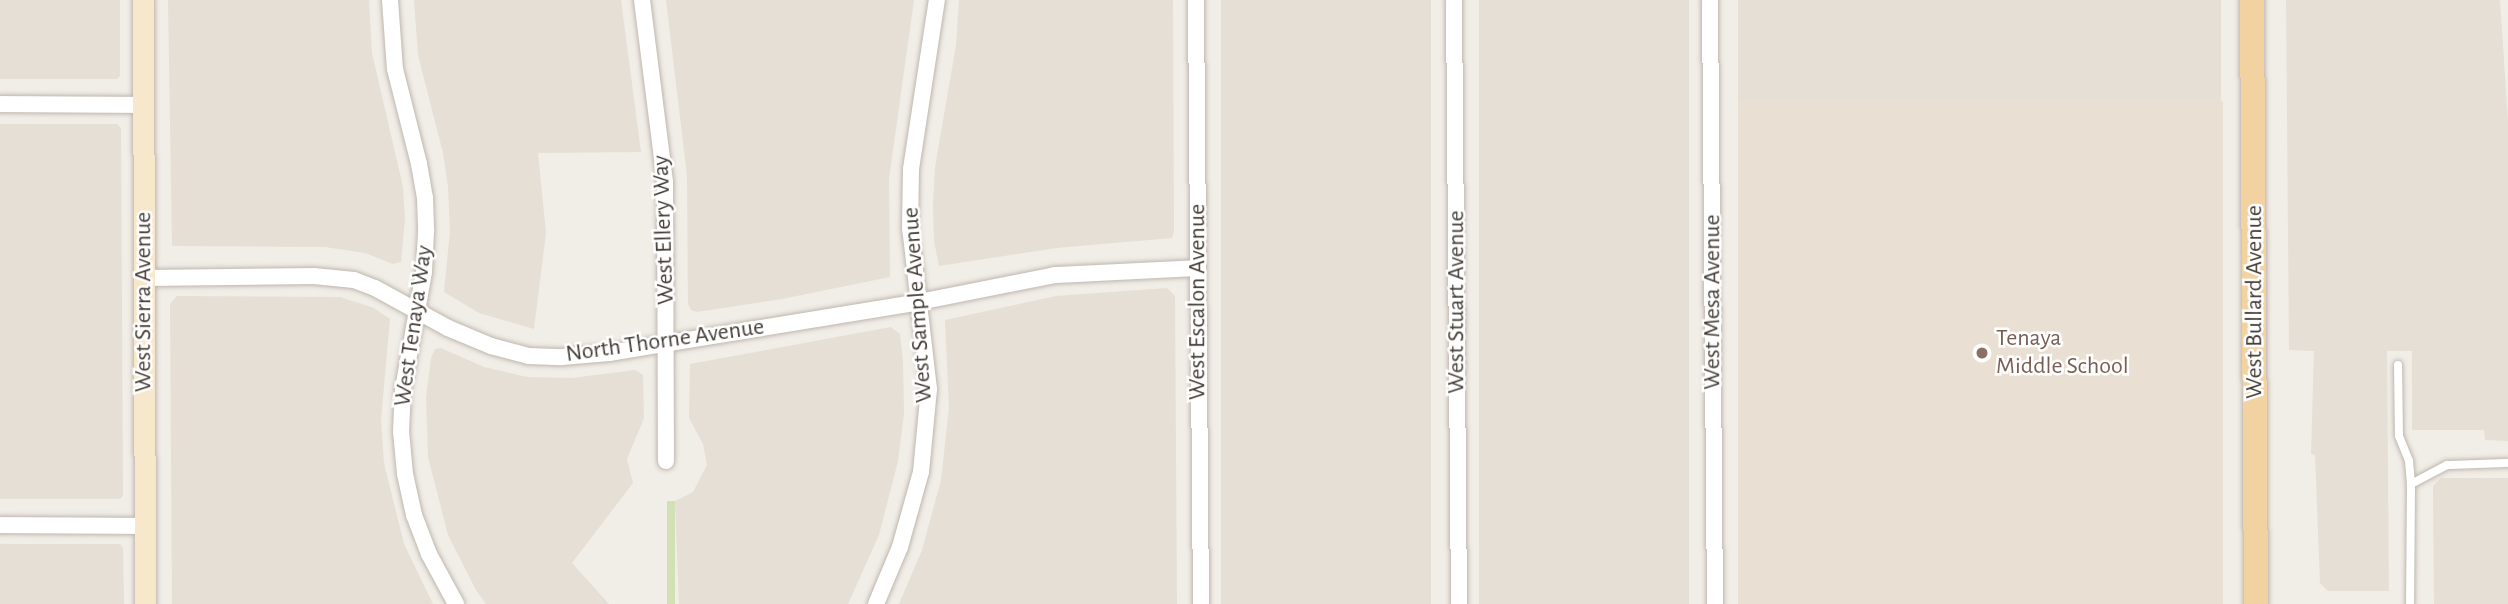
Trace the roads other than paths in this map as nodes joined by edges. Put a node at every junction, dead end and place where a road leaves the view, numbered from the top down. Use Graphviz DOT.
graph roads {
  1 [pos="143,0"];
  2 [pos="390,0"];
  3 [pos="642,0"];
  4 [pos="937,0"];
  5 [pos="1196,0"];
  6 [pos="1454,0"];
  7 [pos="1710,0"];
  8 [pos="2252,0"];
  9 [pos="0,104"];
  10 [pos="143,105"];
  11 [pos="1198,268"];
  12 [pos="145,278"];
  13 [pos="919,302"];
  14 [pos="416,312"];
  15 [pos="666,343"];
  16 [pos="2398,365"];
  17 [pos="666,461"];
  18 [pos="2508,463"];
  19 [pos="2411,484"];
  20 [pos="0,525"];
  21 [pos="145,526"];
  22 [pos="145,604"];
  23 [pos="456,604"];
  24 [pos="876,604"];
  25 [pos="1201,604"];
  26 [pos="1459,604"];
  27 [pos="1715,604"];
  28 [pos="2256,604"];
  29 [pos="2410,604"];
  1 -- 10 [label="street, West Sierra Avenue"];
  2 -- 14 [label="street, West Tenaya Way"];
  3 -- 15 [label="street, West Ellery Way"];
  4 -- 13 [label="street, West Sample Avenue"];
  5 -- 11 [label="street, West Escalon Avenue"];
  6 -- 26 [label="street, West Stuart Avenue"];
  7 -- 27 [label="street, West Mesa Avenue"];
  8 -- 28 [label="main road, West Bullard Avenue"];
  9 -- 10 [label="street"];
  10 -- 12 [label="street, West Sierra Avenue"];
  11 -- 13 [label="street, North Thorne Avenue"];
  11 -- 25 [label="street, West Escalon Avenue"];
  12 -- 14 [label="street, North Thorne Avenue"];
  12 -- 21 [label="street, West Sierra Avenue"];
  13 -- 15 [label="street, North Thorne Avenue"];
  13 -- 24 [label="street, West Sample Avenue"];
  14 -- 15 [label="street, North Thorne Avenue"];
  14 -- 23 [label="street, West Tenaya Way"];
  15 -- 17 [label="street, West Ellery Way"];
  16 -- 19 [label="lane"];
  18 -- 19 [label="lane"];
  19 -- 29 [label="lane"];
  20 -- 21 [label="street"];
  21 -- 22 [label="street, West Sierra Avenue"];
}
